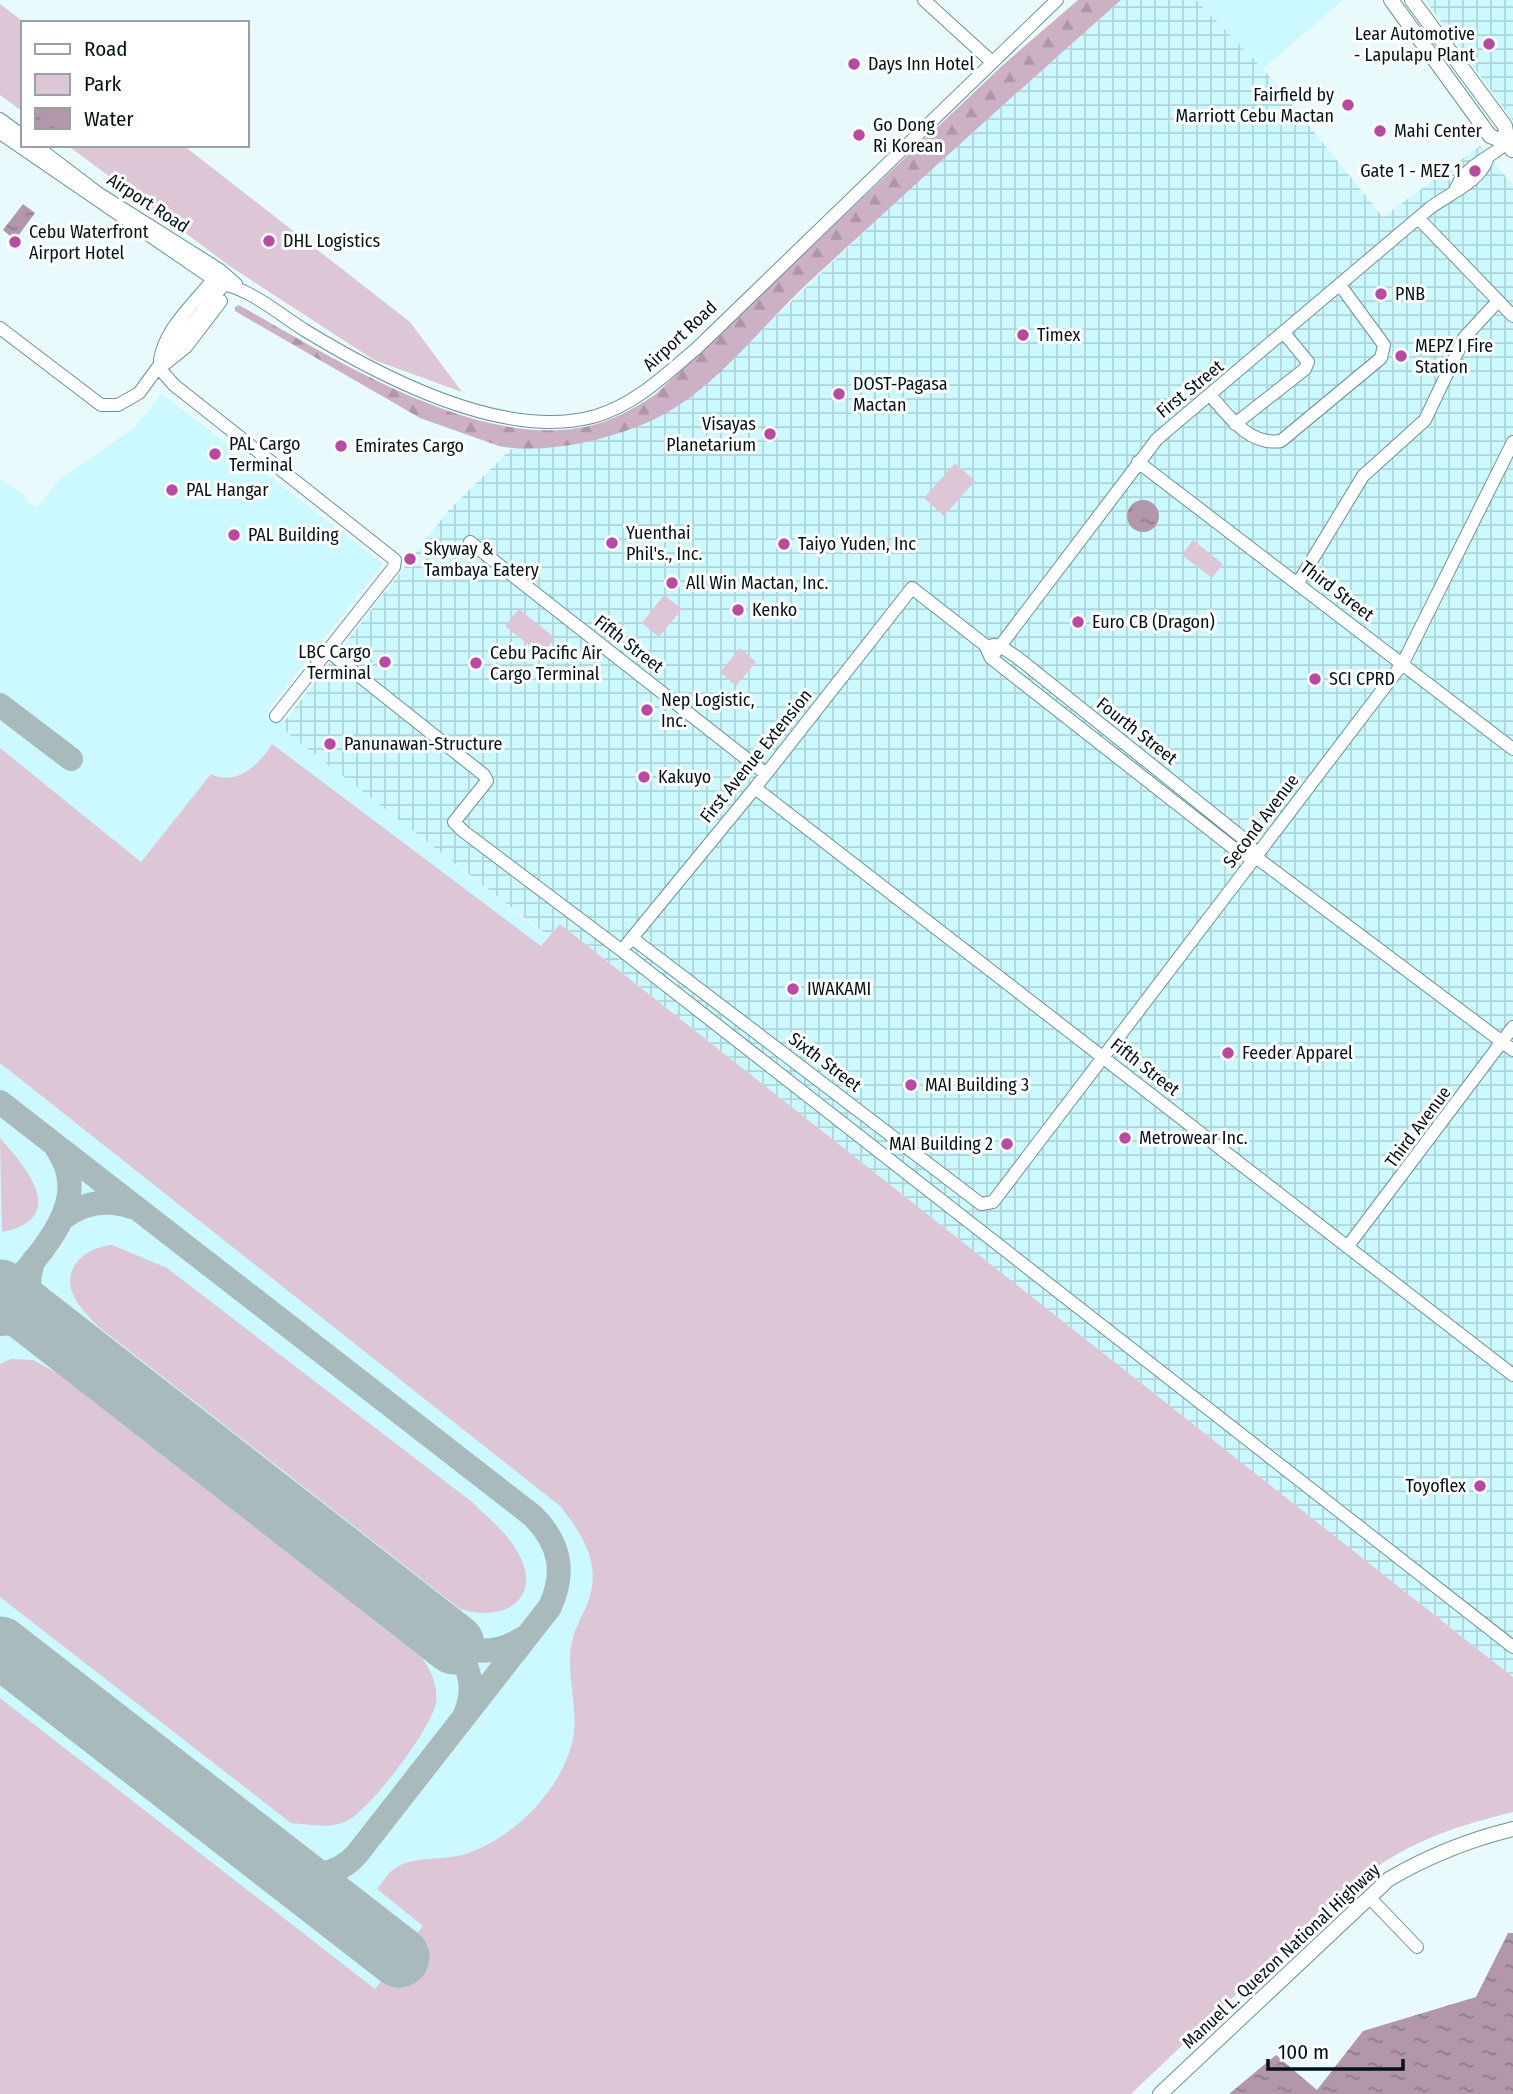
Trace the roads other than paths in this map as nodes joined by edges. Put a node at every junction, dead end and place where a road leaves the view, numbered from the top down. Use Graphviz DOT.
graph roads {
  1 [pos="924,0"];
  2 [pos="1057,0"];
  3 [pos="1391,0"];
  4 [pos="1412,0"];
  5 [pos="992,62"];
  6 [pos="0,119"];
  7 [pos="0,133"];
  8 [pos="21,135"];
  9 [pos="1509,146"];
  10 [pos="21,147"];
  11 [pos="21,147"];
  12 [pos="38,147"];
  13 [pos="1418,218"];
  14 [pos="222,279"];
  15 [pos="1340,285"];
  16 [pos="244,292"];
  17 [pos="1498,301"];
  18 [pos="1513,316"];
  19 [pos="0,327"];
  20 [pos="1284,333"];
  21 [pos="159,368"];
  22 [pos="1211,396"];
  23 [pos="1235,424"];
  24 [pos="1513,442"];
  25 [pos="1138,461"];
  26 [pos="470,542"];
  27 [pos="1298,583"];
  28 [pos="985,645"];
  29 [pos="1000,646"];
  30 [pos="328,651"];
  31 [pos="991,658"];
  32 [pos="1017,658"];
  33 [pos="1403,663"];
  34 [pos="1008,670"];
  35 [pos="1072,702"];
  36 [pos="1063,714"];
  37 [pos="276,716"];
  38 [pos="1121,740"];
  39 [pos="1513,749"];
  40 [pos="1111,752"];
  41 [pos="766,774"];
  42 [pos="1164,774"];
  43 [pos="1155,787"];
  44 [pos="755,788"];
  45 [pos="1257,858"];
  46 [pos="629,942"];
  47 [pos="1513,1027"];
  48 [pos="1508,1046"];
  49 [pos="1105,1058"];
  50 [pos="998,1198"];
  51 [pos="1348,1246"];
  52 [pos="1513,1375"];
  53 [pos="1513,1647"];
  54 [pos="1513,1829"];
  55 [pos="1369,1897"];
  56 [pos="1417,1947"];
  57 [pos="1160,2094"];
  1 -- 5 [label="street"];
  2 -- 5 [label="street, Airport Road"];
  3 -- 9 [label="main road"];
  4 -- 9 [label="main road"];
  5 -- 16 [label="street, Airport Road"];
  6 -- 8 [label="street"];
  7 -- 10 [label="street, Airport Road"];
  9 -- 13 [label="street, First Street"];
  11 -- 14 [label="street, Airport Road"];
  12 -- 14 [label="street, Airport Road"];
  13 -- 15 [label="street, First Street"];
  13 -- 17 [label="street"];
  14 -- 16 [label="street, Airport Road"];
  14 -- 21 [label="street"];
  15 -- 20 [label="street, First Street"];
  15 -- 23 [label="street"];
  16 -- 21 [label="street"];
  17 -- 18 [label="street"];
  17 -- 27 [label="street"];
  19 -- 21 [label="street"];
  20 -- 22 [label="street, First Street"];
  20 -- 23 [label="street"];
  21 -- 30 [label="street"];
  22 -- 23 [label="street"];
  22 -- 25 [label="street, First Street"];
  24 -- 33 [label="street, Second Avenue"];
  25 -- 27 [label="street, Third Street"];
  25 -- 29 [label="street, First Street"];
  26 -- 41 [label="street, Fifth Street"];
  27 -- 33 [label="street, Third Street"];
  28 -- 29 [label="street"];
  28 -- 31 [label="street"];
  28 -- 41 [label="street, First Avenue Extension"];
  29 -- 31 [label="street, First Street"];
  29 -- 32 [label="street, Fourth Street"];
  30 -- 37 [label="street"];
  30 -- 53 [label="street"];
  31 -- 34 [label="street, Fourth Street"];
  32 -- 34 [label="street"];
  32 -- 35 [label="street, Fourth Street"];
  33 -- 39 [label="street, Third Street"];
  33 -- 45 [label="street, Second Avenue"];
  34 -- 36 [label="street, Fourth Street"];
  35 -- 36 [label="street"];
  35 -- 38 [label="street, Fourth Street"];
  36 -- 40 [label="street, Fourth Street"];
  38 -- 40 [label="street"];
  38 -- 42 [label="street, Fourth Street"];
  40 -- 43 [label="street, Fourth Street"];
  41 -- 44 [label="street, First Avenue Extension"];
  42 -- 43 [label="street"];
  42 -- 45 [label="street, Fourth Street"];
  43 -- 45 [label="street, Fourth Street"];
  44 -- 46 [label="street, First Avenue Extension"];
  44 -- 49 [label="street, Fifth Street"];
  45 -- 48 [label="street, Fourth Street"];
  45 -- 49 [label="street, Second Avenue"];
  46 -- 50 [label="street, Sixth Street"];
  47 -- 48 [label="street, Third Avenue"];
  48 -- 51 [label="street, Third Avenue"];
  49 -- 50 [label="street, Second Avenue"];
  49 -- 51 [label="street, Fifth Street"];
  51 -- 52 [label="street, Fifth Street"];
  54 -- 55 [label="main road, Manuel L. Quezon National Highway"];
  55 -- 56 [label="street"];
  55 -- 57 [label="main road, Manuel L. Quezon National Highway"];
}
